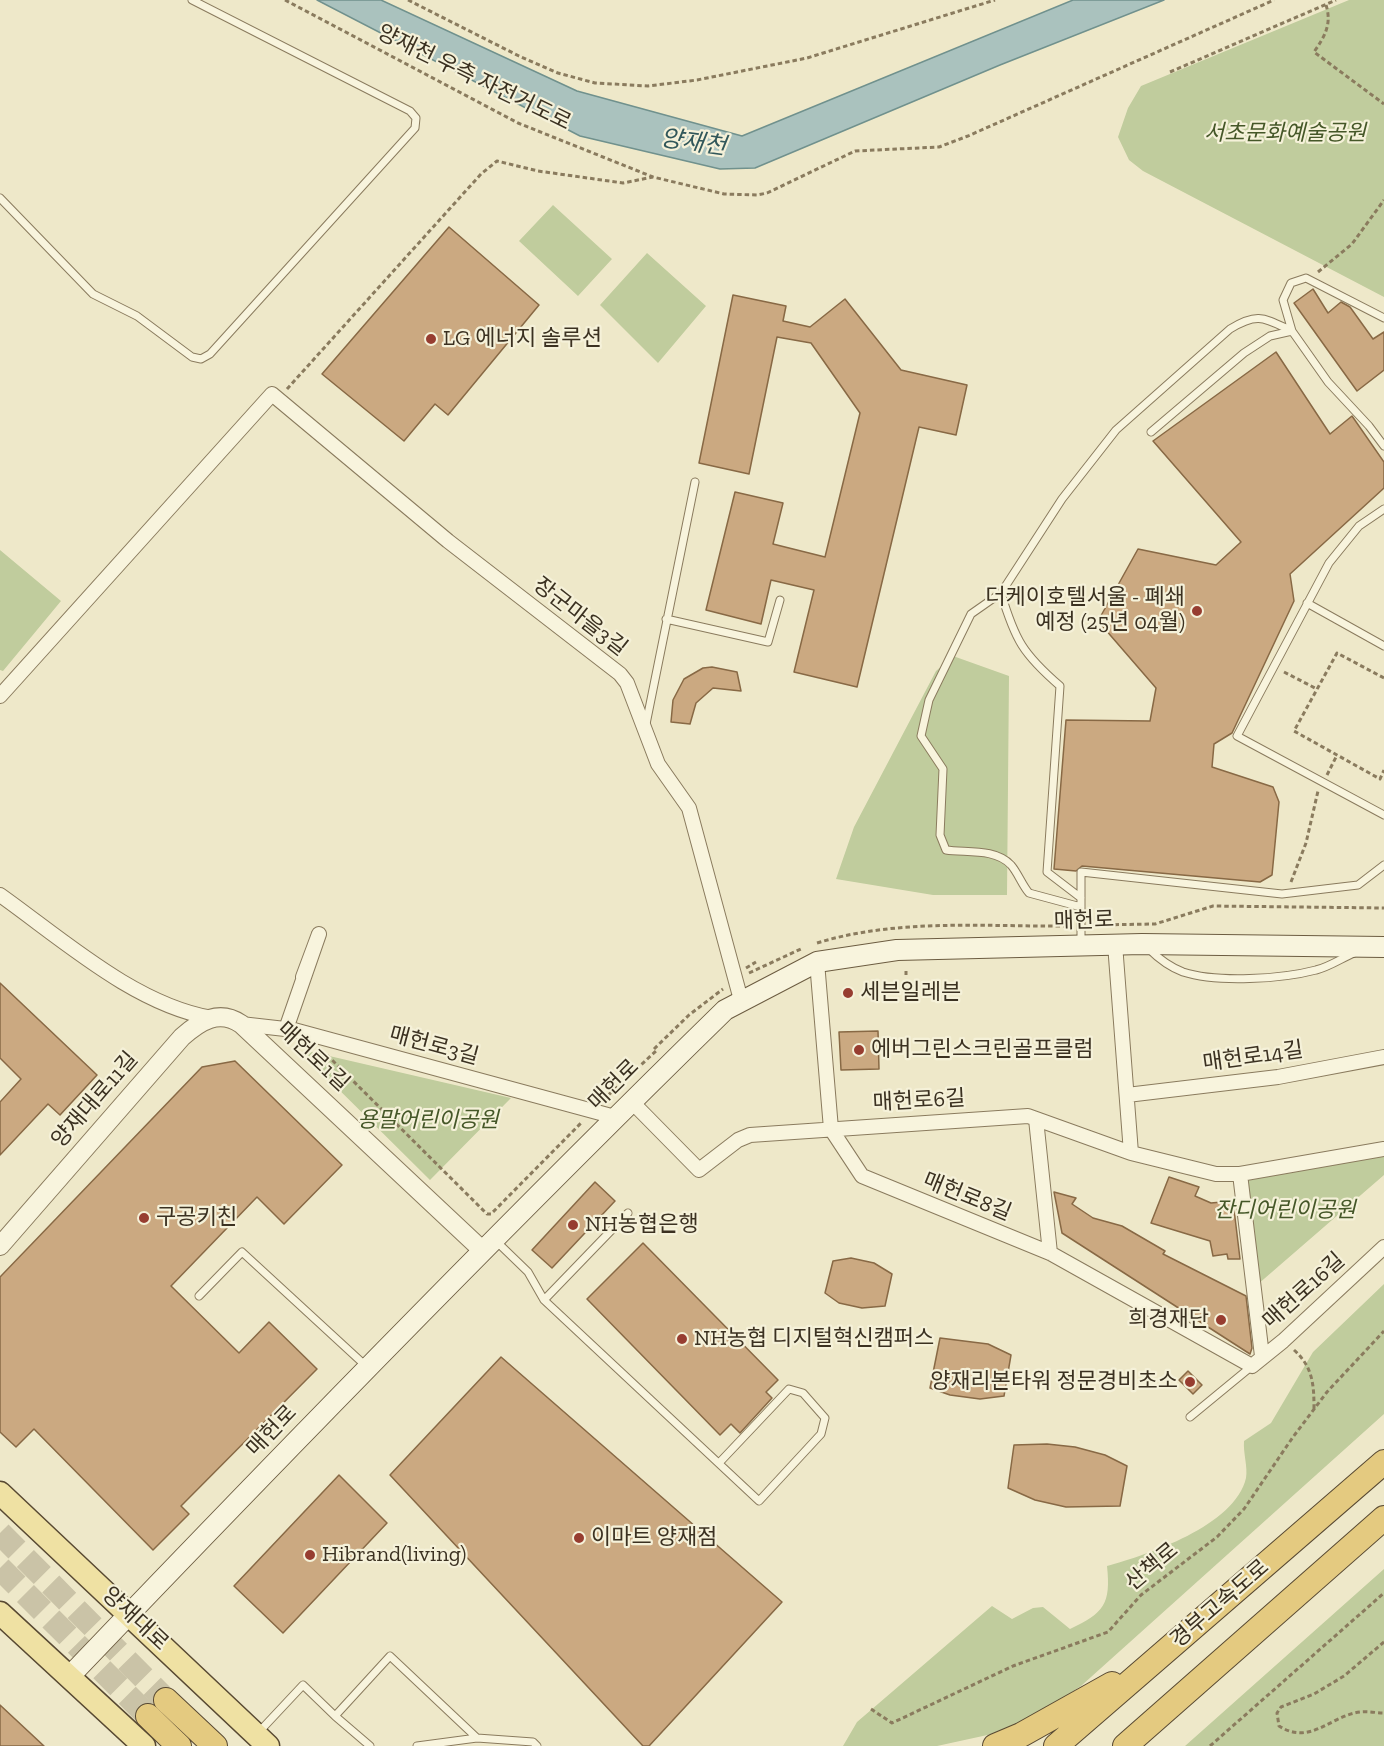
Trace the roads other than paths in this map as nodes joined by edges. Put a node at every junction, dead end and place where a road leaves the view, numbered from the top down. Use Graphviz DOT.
graph roads {
  1 [pos="192,0"];
  2 [pos="0,198"];
  3 [pos="1384,318"];
  4 [pos="1292,331"];
  5 [pos="1151,432"];
  6 [pos="1384,446"];
  7 [pos="695,482"];
  8 [pos="1384,509"];
  9 [pos="1001,593"];
  10 [pos="780,600"];
  11 [pos="1307,603"];
  12 [pos="666,619"];
  13 [pos="1384,646"];
  14 [pos="0,696"];
  15 [pos="644,732"];
  16 [pos="1384,814"];
  17 [pos="1384,865"];
  18 [pos="0,895"];
  19 [pos="1081,898"];
  20 [pos="1081,908"];
  21 [pos="319,934"];
  22 [pos="1115,944"];
  23 [pos="1142,944"];
  24 [pos="1082,945"];
  25 [pos="1375,947"];
  26 [pos="818,962"];
  27 [pos="741,1000"];
  28 [pos="212,1018"];
  29 [pos="241,1024"];
  30 [pos="285,1029"];
  31 [pos="1384,1057"];
  32 [pos="1127,1095"];
  33 [pos="631,1101"];
  34 [pos="615,1117"];
  35 [pos="1036,1119"];
  36 [pos="831,1129"];
  37 [pos="1384,1149"];
  38 [pos="1131,1153"];
  39 [pos="1240,1174"];
  40 [pos="628,1213"];
  41 [pos="0,1244"];
  42 [pos="488,1245"];
  43 [pos="1384,1247"];
  44 [pos="1050,1253"];
  45 [pos="199,1296"];
  46 [pos="544,1300"];
  47 [pos="1257,1361"];
  48 [pos="369,1368"];
  49 [pos="1190,1417"];
  50 [pos="1384,1462"];
  51 [pos="719,1463"];
  52 [pos="0,1493"];
  53 [pos="1384,1518"];
  54 [pos="0,1613"];
  55 [pos="130,1614"];
  56 [pos="1159,1658"];
  57 [pos="69,1677"];
  58 [pos="1196,1683"];
  59 [pos="166,1700"];
  60 [pos="148,1716"];
  61 [pos="335,1716"];
  62 [pos="477,1738"];
  63 [pos="262,1741"];
  64 [pos="144,1746"];
  65 [pos="179,1746"];
  66 [pos="215,1746"];
  67 [pos="370,1746"];
  68 [pos="417,1746"];
  69 [pos="537,1746"];
  70 [pos="995,1746"];
  71 [pos="1056,1746"];
  72 [pos="1125,1746"];
  73 [pos="1140,1746"];
  1 -- 2 [label="lane"];
  3 -- 4 [label="lane"];
  4 -- 5 [label="lane"];
  4 -- 6 [label="lane"];
  4 -- 9 [label="lane"];
  7 -- 12 [label="lane"];
  8 -- 11 [label="lane"];
  9 -- 19 [label="lane"];
  9 -- 20 [label="lane"];
  10 -- 12 [label="lane"];
  11 -- 13 [label="lane"];
  11 -- 16 [label="lane"];
  12 -- 15 [label="lane"];
  14 -- 15 [label="street, 장군마을3길"];
  15 -- 27 [label="street, 장군마을3길"];
  17 -- 19 [label="lane"];
  18 -- 28 [label="street"];
  19 -- 20 [label="lane"];
  20 -- 24 [label="lane"];
  21 -- 30 [label="street"];
  22 -- 23 [label="main road, 매헌로"];
  22 -- 24 [label="main road, 매헌로"];
  22 -- 32 [label="street"];
  23 -- 25 [label="main road, 매헌로"];
  23 -- 25 [label="lane"];
  24 -- 26 [label="main road, 매헌로"];
  26 -- 27 [label="main road, 매헌로"];
  26 -- 36 [label="street, 매헌로8길"];
  27 -- 33 [label="main road, 매헌로"];
  28 -- 29 [label="street"];
  28 -- 41 [label="street, 양재대로11길"];
  29 -- 30 [label="street, 매헌로3길"];
  29 -- 42 [label="street, 매헌로1길"];
  30 -- 34 [label="street, 매헌로3길"];
  31 -- 32 [label="street, 매헌로14길"];
  32 -- 38 [label="street"];
  33 -- 34 [label="main road, 매헌로"];
  33 -- 36 [label="street, 매헌로6길"];
  34 -- 42 [label="main road, 매헌로"];
  35 -- 36 [label="street, 매헌로6길"];
  35 -- 38 [label="street, 매헌로6길"];
  35 -- 44 [label="street"];
  36 -- 44 [label="street, 매헌로8길"];
  37 -- 39 [label="street, 매헌로6길"];
  38 -- 39 [label="street, 매헌로6길"];
  39 -- 47 [label="street"];
  40 -- 46 [label="lane"];
  42 -- 46 [label="lane"];
  42 -- 48 [label="main road, 매헌로"];
  43 -- 47 [label="street, 매헌로16길"];
  44 -- 47 [label="street, 매헌로8길"];
  45 -- 48 [label="lane"];
  46 -- 51 [label="lane"];
  47 -- 49 [label="lane"];
  48 -- 55 [label="main road, 매헌로"];
  50 -- 56 [label="highway, 경부고속도로"];
  51 -- 51 [label="lane"];
  52 -- 55 [label="main road, 양재대로"];
  53 -- 58 [label="highway, 경부고속도로"];
  54 -- 57 [label="main road"];
  55 -- 57 [label="main road, 매헌로"];
  55 -- 63 [label="main road, 양재대로"];
  56 -- 70 [label="highway"];
  56 -- 71 [label="highway, 경부고속도로"];
  57 -- 64 [label="main road"];
  58 -- 72 [label="highway, 경부고속도로"];
  58 -- 73 [label="highway"];
  59 -- 66 [label="highway"];
  60 -- 65 [label="highway"];
  61 -- 62 [label="lane"];
  61 -- 63 [label="lane"];
  61 -- 67 [label="lane"];
  62 -- 68 [label="lane"];
  62 -- 69 [label="lane"];
}
